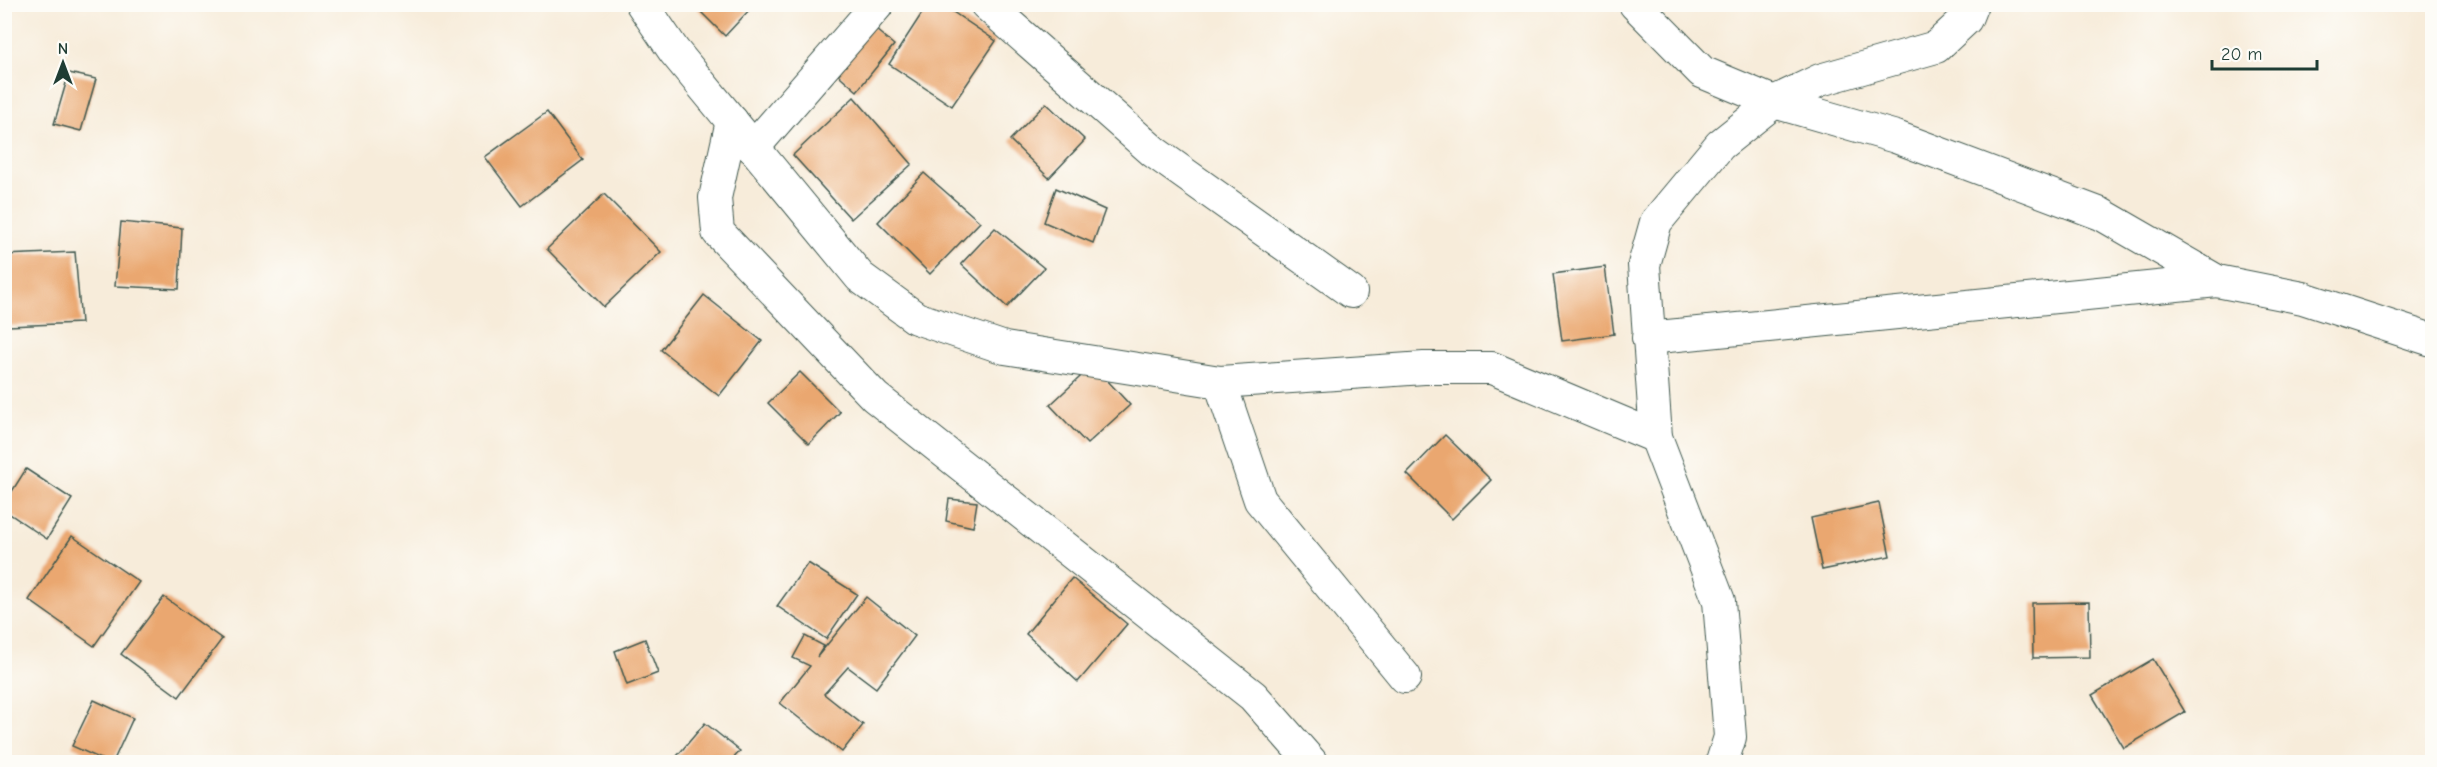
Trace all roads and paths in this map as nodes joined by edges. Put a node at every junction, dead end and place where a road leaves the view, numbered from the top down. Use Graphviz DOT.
graph roads {
  1 [pos="642,4"];
  2 [pos="878,4"];
  3 [pos="986,4"];
  4 [pos="1635,4"];
  5 [pos="1972,4"];
  6 [pos="1774,102"];
  7 [pos="732,122"];
  8 [pos="753,148"];
  9 [pos="2217,281"];
  10 [pos="1351,292"];
  11 [pos="1648,338"];
  12 [pos="2433,340"];
  13 [pos="1220,382"];
  14 [pos="1656,437"];
  15 [pos="1406,677"];
  16 [pos="1311,762"];
  17 [pos="1722,762"];
  1 -- 7 [label="street"];
  2 -- 8 [label="street"];
  3 -- 10 [label="street"];
  4 -- 6 [label="street"];
  5 -- 6 [label="street"];
  6 -- 9 [label="street"];
  6 -- 11 [label="street"];
  7 -- 8 [label="street"];
  7 -- 16 [label="street"];
  8 -- 13 [label="street"];
  9 -- 11 [label="street"];
  9 -- 12 [label="street"];
  11 -- 14 [label="street"];
  13 -- 14 [label="street"];
  13 -- 15 [label="street"];
  14 -- 17 [label="street"];
}
